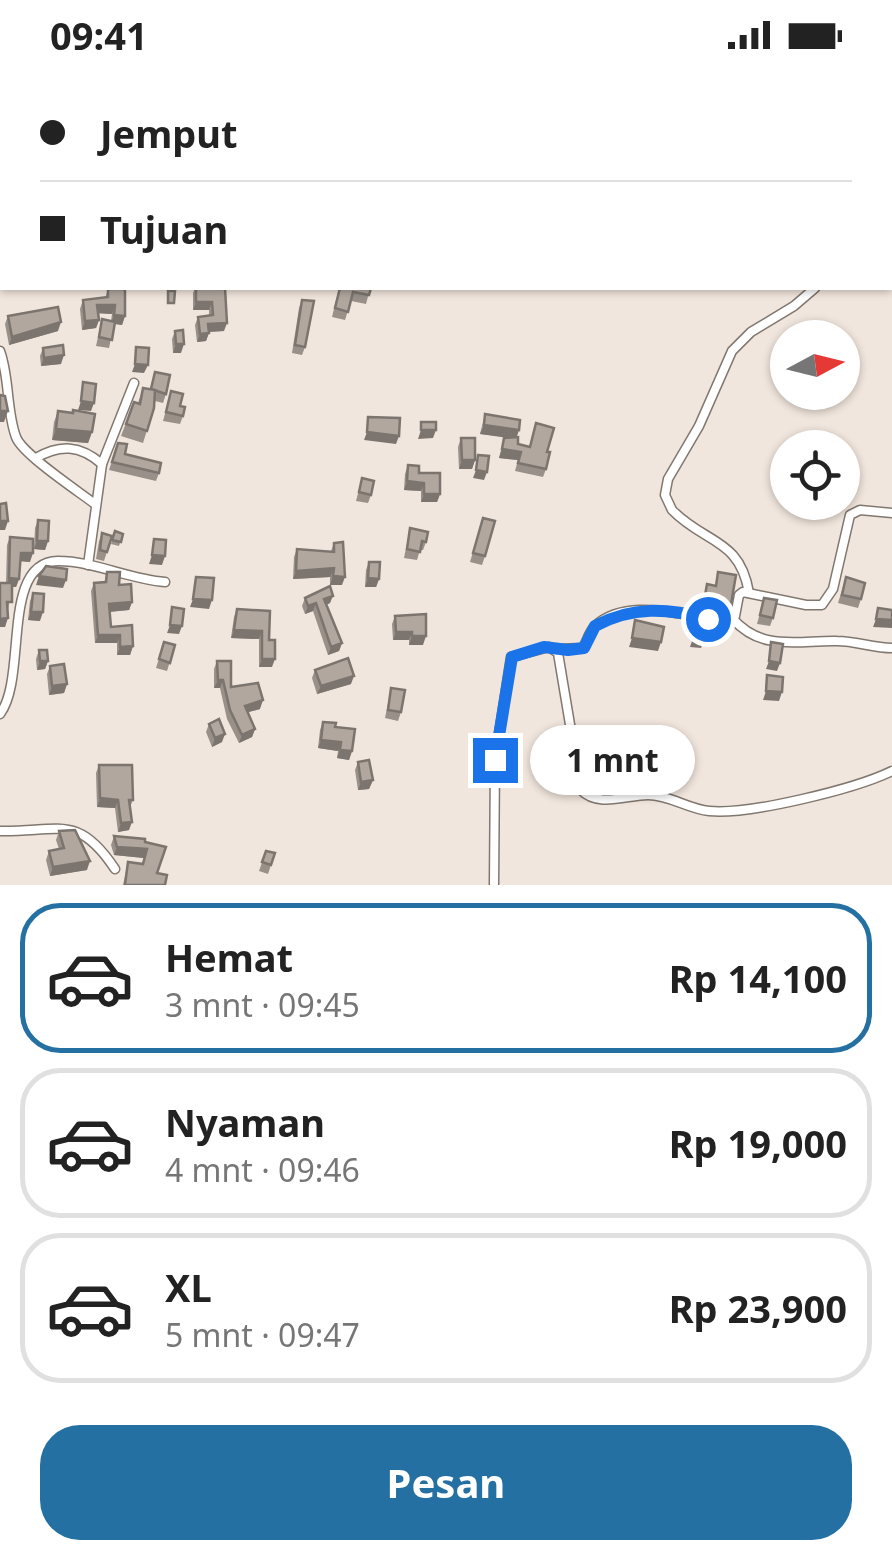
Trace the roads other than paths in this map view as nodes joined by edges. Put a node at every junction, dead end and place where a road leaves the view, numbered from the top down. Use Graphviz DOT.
graph roads {
  1 [pos="814,290"];
  2 [pos="0,351"];
  3 [pos="134,383"];
  4 [pos="36,458"];
  5 [pos="102,464"];
  6 [pos="94,504"];
  7 [pos="892,513"];
  8 [pos="88,565"];
  9 [pos="165,582"];
  10 [pos="749,593"];
  11 [pos="733,619"];
  12 [pos="892,648"];
  13 [pos="554,649"];
  14 [pos="0,714"];
  15 [pos="892,771"];
  16 [pos="0,831"];
  17 [pos="115,869"];
  18 [pos="494,885"];
  1 -- 10 [label="street"];
  2 -- 4 [label="street"];
  3 -- 5 [label="street"];
  4 -- 5 [label="street"];
  4 -- 6 [label="street"];
  5 -- 6 [label="street"];
  6 -- 8 [label="street"];
  7 -- 10 [label="street"];
  8 -- 9 [label="street"];
  8 -- 14 [label="street"];
  10 -- 11 [label="street"];
  11 -- 12 [label="street"];
  11 -- 13 [label="street"];
  13 -- 15 [label="street"];
  13 -- 18 [label="street"];
  16 -- 17 [label="street"];
}
